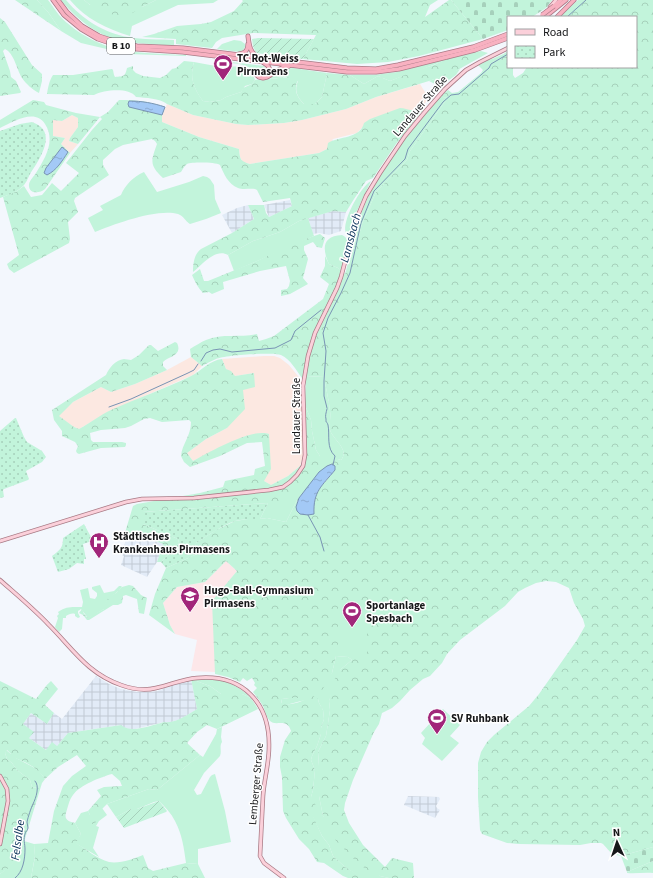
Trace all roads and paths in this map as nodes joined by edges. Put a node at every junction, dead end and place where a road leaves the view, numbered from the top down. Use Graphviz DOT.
graph roads {
  1 [pos="53,0"];
  2 [pos="58,0"];
  3 [pos="556,0"];
  4 [pos="561,0"];
  5 [pos="566,0"];
  6 [pos="574,0"];
  7 [pos="544,16"];
  8 [pos="557,16"];
  9 [pos="507,34"];
  10 [pos="248,36"];
  11 [pos="507,38"];
  12 [pos="249,43"];
  13 [pos="507,48"];
  14 [pos="204,53"];
  15 [pos="219,54"];
  16 [pos="234,55"];
  17 [pos="263,58"];
  18 [pos="258,61"];
  19 [pos="298,66"];
  20 [pos="252,71"];
  21 [pos="267,77"];
  22 [pos="0,541"];
  23 [pos="0,580"];
  24 [pos="0,776"];
  25 [pos="0,844"];
  26 [pos="284,878"];
  1 -- 14 [label="highway, B 10"];
  2 -- 14 [label="highway, B 10"];
  3 -- 7 [label="main road"];
  4 -- 7 [label="highway, bridge"];
  5 -- 7 [label="highway"];
  6 -- 8 [label="highway"];
  9 -- 17 [label="highway, B 10"];
  10 -- 12 [label="highway"];
  11 -- 19 [label="highway, B 10"];
  12 -- 16 [label="highway"];
  12 -- 17 [label="highway"];
  13 -- 22 [label="main road, Landauer Straße"];
  14 -- 15 [label="highway, B 10"];
  15 -- 16 [label="highway, B 10"];
  15 -- 18 [label="highway, B 10"];
  16 -- 17 [label="highway, B 10"];
  18 -- 19 [label="highway, B 10"];
  18 -- 21 [label="highway"];
  19 -- 21 [label="highway"];
  20 -- 21 [label="highway"];
  23 -- 26 [label="main road, Lemberger Straße"];
  24 -- 25 [label="main road"];
}
